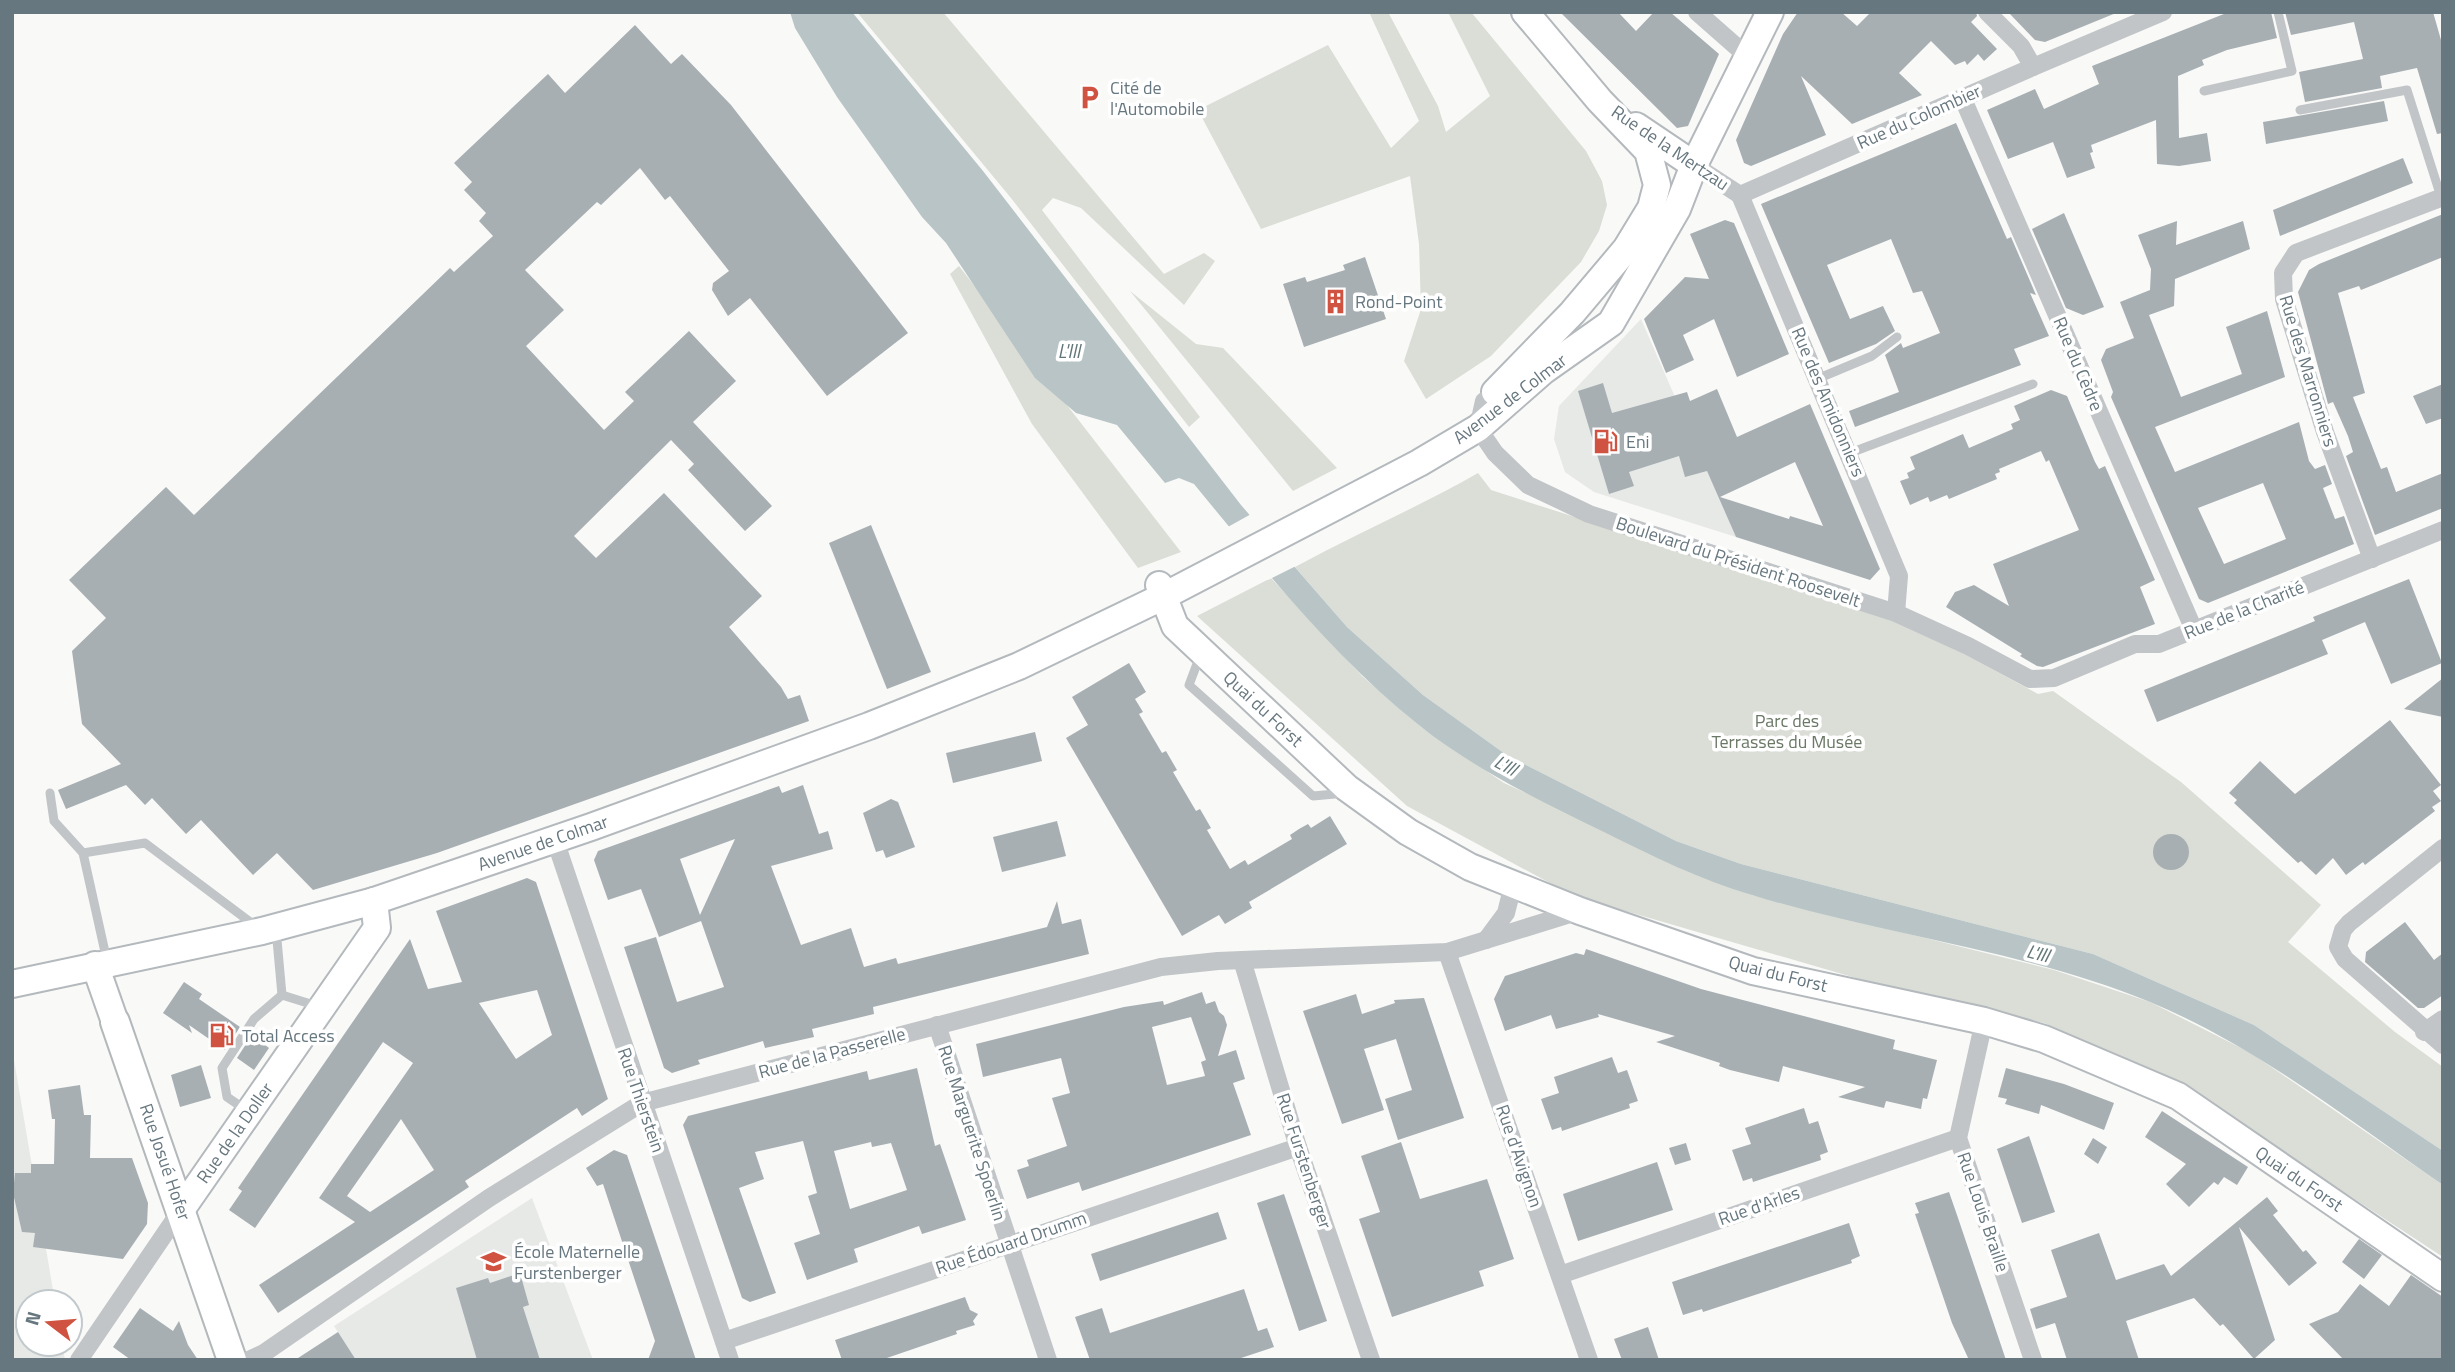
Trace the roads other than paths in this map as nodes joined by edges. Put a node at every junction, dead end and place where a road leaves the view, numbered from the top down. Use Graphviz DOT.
graph roads {
  1 [pos="1525,12"];
  2 [pos="1697,12"];
  3 [pos="1770,12"];
  4 [pos="1987,12"];
  5 [pos="2163,12"];
  6 [pos="2278,12"];
  7 [pos="1747,56"];
  8 [pos="2033,67"];
  9 [pos="2204,91"];
  10 [pos="1963,99"];
  11 [pos="1600,101"];
  12 [pos="2300,110"];
  13 [pos="1648,151"];
  14 [pos="1694,164"];
  15 [pos="1740,195"];
  16 [pos="1654,197"];
  17 [pos="2442,197"];
  18 [pos="1897,337"];
  19 [pos="1817,379"];
  20 [pos="2033,384"];
  21 [pos="1484,401"];
  22 [pos="1478,428"];
  23 [pos="1850,453"];
  24 [pos="1350,490"];
  25 [pos="2443,530"];
  26 [pos="2372,559"];
  27 [pos="1170,586"];
  28 [pos="1896,613"];
  29 [pos="2194,630"];
  30 [pos="2043,680"];
  31 [pos="50,793"];
  32 [pos="555,839"];
  33 [pos="2443,848"];
  34 [pos="83,853"];
  35 [pos="1513,885"];
  36 [pos="374,901"];
  37 [pos="1580,911"];
  38 [pos="269,929"];
  39 [pos="1486,940"];
  40 [pos="1447,952"];
  41 [pos="1242,960"];
  42 [pos="101,964"];
  43 [pos="12,984"];
  44 [pos="282,995"];
  45 [pos="322,1008"];
  46 [pos="2443,1019"];
  47 [pos="1984,1021"];
  48 [pos="116,1022"];
  49 [pos="936,1025"];
  50 [pos="2424,1032"];
  51 [pos="2443,1045"];
  52 [pos="642,1103"];
  53 [pos="249,1112"];
  54 [pos="1958,1138"];
  55 [pos="1298,1147"];
  56 [pos="181,1210"];
  57 [pos="1009,1243"];
  58 [pos="1560,1275"];
  59 [pos="2443,1278"];
  60 [pos="723,1341"];
  61 [pos="79,1360"];
  62 [pos="232,1360"];
  63 [pos="249,1360"];
  64 [pos="730,1360"];
  65 [pos="1048,1360"];
  66 [pos="1371,1360"];
  67 [pos="1590,1360"];
  68 [pos="2033,1360"];
  1 -- 11 [label="main road, Rue de la Mertzau"];
  2 -- 7 [label="street"];
  3 -- 7 [label="main road, Avenue de Colmar"];
  4 -- 8 [label="street"];
  5 -- 8 [label="street, Rue du Colombier"];
  6 -- 9 [label="lane"];
  7 -- 14 [label="main road, Avenue de Colmar"];
  8 -- 10 [label="street, Rue du Colombier"];
  10 -- 15 [label="street, Rue du Colombier"];
  10 -- 29 [label="street, Rue du Cèdre"];
  11 -- 13 [label="main road, Rue de la Mertzau"];
  11 -- 14 [label="main road, Rue de la Mertzau"];
  12 -- 17 [label="lane"];
  13 -- 14 [label="main road"];
  13 -- 16 [label="main road, Rue de la Mertzau"];
  14 -- 15 [label="street, Rue de la Mertzau"];
  14 -- 16 [label="main road"];
  14 -- 22 [label="main road, Avenue de Colmar"];
  15 -- 19 [label="street, Rue des Amidonniers"];
  16 -- 21 [label="main road, Avenue de Colmar"];
  17 -- 26 [label="street, Rue des Marronniers"];
  18 -- 19 [label="lane"];
  19 -- 23 [label="street, Rue des Amidonniers"];
  20 -- 23 [label="lane"];
  21 -- 22 [label="street"];
  21 -- 24 [label="main road, Avenue de Colmar"];
  22 -- 24 [label="main road, Avenue de Colmar"];
  22 -- 28 [label="street, Boulevard du Président Roosevelt"];
  23 -- 28 [label="street, Rue des Amidonniers"];
  24 -- 27 [label="main road, Avenue de Colmar"];
  24 -- 27 [label="main road, Avenue de Colmar"];
  25 -- 26 [label="street, Rue de la Charité"];
  26 -- 29 [label="street, Rue de la Charité"];
  27 -- 32 [label="main road, Avenue de Colmar"];
  27 -- 35 [label="main road, Quai du Forst"];
  28 -- 30 [label="street, Boulevard du Président Roosevelt"];
  29 -- 30 [label="street, Rue de la Charité"];
  31 -- 34 [label="lane"];
  32 -- 36 [label="main road, Avenue de Colmar"];
  32 -- 52 [label="street, Rue Thierstein"];
  33 -- 50 [label="street"];
  34 -- 38 [label="lane"];
  34 -- 42 [label="lane"];
  35 -- 37 [label="main road, Quai du Forst"];
  35 -- 39 [label="street"];
  36 -- 38 [label="main road, Avenue de Colmar"];
  36 -- 45 [label="main road, Rue de la Doller"];
  37 -- 39 [label="street, Rue de la Passerelle"];
  37 -- 47 [label="main road, Quai du Forst"];
  38 -- 42 [label="main road, Avenue de Colmar"];
  38 -- 44 [label="lane"];
  39 -- 40 [label="street, Rue de la Passerelle"];
  40 -- 41 [label="street, Rue de la Passerelle"];
  40 -- 58 [label="street, Rue d'Avignon"];
  41 -- 49 [label="street, Rue de la Passerelle"];
  41 -- 55 [label="street, Rue Furstenberger"];
  42 -- 43 [label="main road, Avenue de Colmar"];
  42 -- 48 [label="main road, Rue Josué Hofer"];
  44 -- 45 [label="lane"];
  44 -- 53 [label="lane"];
  45 -- 53 [label="main road, Rue de la Doller"];
  46 -- 50 [label="street"];
  47 -- 54 [label="street, Rue Louis Braille"];
  47 -- 59 [label="main road, Quai du Forst"];
  48 -- 56 [label="main road, Rue Josué Hofer"];
  49 -- 52 [label="street, Rue de la Passerelle"];
  49 -- 57 [label="street, Rue Marguerite Spoerlin"];
  50 -- 51 [label="street"];
  52 -- 60 [label="street, Rue Thierstein"];
  52 -- 63 [label="street, Rue de la Passerelle"];
  53 -- 56 [label="main road, Rue de la Doller"];
  54 -- 58 [label="street, Rue d'Arles"];
  54 -- 68 [label="street, Rue Louis Braille"];
  55 -- 57 [label="street, Rue Édouard Drumm"];
  55 -- 66 [label="street, Rue Furstenberger"];
  56 -- 61 [label="street, Rue de la Doller"];
  56 -- 62 [label="main road, Rue Josué Hofer"];
  57 -- 60 [label="street, Rue Édouard Drumm"];
  57 -- 65 [label="street, Rue Marguerite Spoerlin"];
  58 -- 67 [label="street, Rue d'Avignon"];
  60 -- 64 [label="street, Rue Thierstein"];
}
